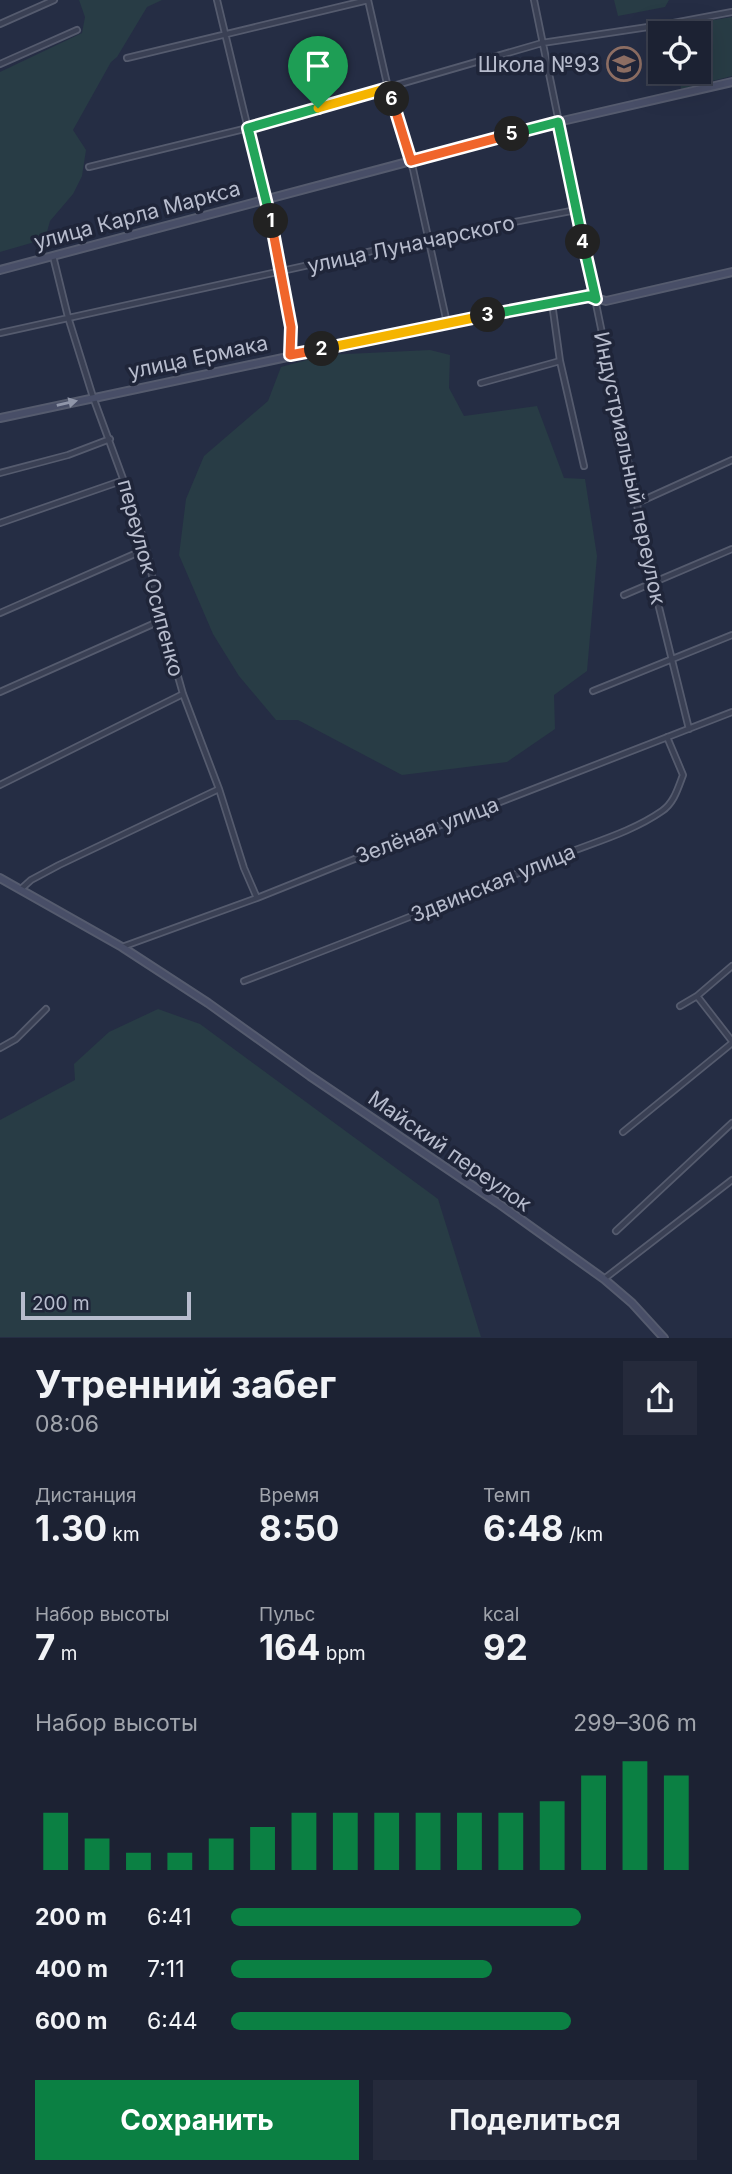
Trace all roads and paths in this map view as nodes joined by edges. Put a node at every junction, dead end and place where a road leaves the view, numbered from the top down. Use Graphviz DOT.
graph roads {
  1 [pos="54,0"];
  2 [pos="217,0"];
  3 [pos="368,0"];
  4 [pos="534,0"];
  5 [pos="732,12"];
  6 [pos="0,24"];
  7 [pos="77,30"];
  8 [pos="226,35"];
  9 [pos="542,43"];
  10 [pos="127,58"];
  11 [pos="0,64"];
  12 [pos="732,82"];
  13 [pos="388,88"];
  14 [pos="558,122"];
  15 [pos="248,128"];
  16 [pos="411,161"];
  17 [pos="89,167"];
  18 [pos="266,199"];
  19 [pos="576,210"];
  20 [pos="428,239"];
  21 [pos="53,255"];
  22 [pos="0,270"];
  23 [pos="281,271"];
  24 [pos="732,272"];
  25 [pos="596,299"];
  26 [pos="552,302"];
  27 [pos="68,317"];
  28 [pos="447,323"];
  29 [pos="0,333"];
  30 [pos="290,355"];
  31 [pos="560,361"];
  32 [pos="481,383"];
  33 [pos="93,397"];
  34 [pos="0,418"];
  35 [pos="110,439"];
  36 [pos="732,460"];
  37 [pos="584,466"];
  38 [pos="0,473"];
  39 [pos="124,480"];
  40 [pos="637,503"];
  41 [pos="0,523"];
  42 [pos="732,549"];
  43 [pos="146,550"];
  44 [pos="653,583"];
  45 [pos="624,595"];
  46 [pos="0,613"];
  47 [pos="162,620"];
  48 [pos="732,635"];
  49 [pos="671,659"];
  50 [pos="593,691"];
  51 [pos="0,692"];
  52 [pos="183,694"];
  53 [pos="732,712"];
  54 [pos="689,729"];
  55 [pos="667,737"];
  56 [pos="0,785"];
  57 [pos="219,789"];
  58 [pos="0,878"];
  59 [pos="20,890"];
  60 [pos="257,898"];
  61 [pos="122,947"];
  62 [pos="732,966"];
  63 [pos="244,981"];
  64 [pos="696,996"];
  65 [pos="680,1006"];
  66 [pos="46,1009"];
  67 [pos="732,1042"];
  68 [pos="0,1048"];
  69 [pos="732,1123"];
  70 [pos="624,1132"];
  71 [pos="732,1180"];
  72 [pos="616,1231"];
  73 [pos="604,1279"];
  74 [pos="664,1338"];
  1 -- 6 [label="street"];
  2 -- 8 [label="street"];
  3 -- 8 [label="street"];
  3 -- 13 [label="street"];
  4 -- 9 [label="street, Индустриальный переулок"];
  5 -- 9 [label="street"];
  7 -- 11 [label="street"];
  8 -- 10 [label="street"];
  8 -- 15 [label="street"];
  9 -- 13 [label="street"];
  9 -- 14 [label="street, Индустриальный переулок"];
  12 -- 14 [label="main road, улица Карла Маркса"];
  13 -- 15 [label="street"];
  13 -- 16 [label="street"];
  14 -- 16 [label="main road, улица Карла Маркса"];
  14 -- 19 [label="street, Индустриальный переулок"];
  15 -- 17 [label="street"];
  15 -- 18 [label="street"];
  16 -- 18 [label="main road, улица Карла Маркса"];
  16 -- 20 [label="street"];
  18 -- 21 [label="main road, улица Карла Маркса"];
  18 -- 23 [label="street"];
  19 -- 20 [label="street, улица Луначарского"];
  19 -- 25 [label="street, Индустриальный переулок"];
  20 -- 23 [label="street, улица Луначарского"];
  20 -- 28 [label="street"];
  21 -- 22 [label="main road, улица Карла Маркса"];
  21 -- 27 [label="street, переулок Осипенко"];
  23 -- 27 [label="street, улица Луначарского"];
  23 -- 30 [label="street"];
  24 -- 25 [label="main road, улица Ермака"];
  25 -- 26 [label="main road, улица Ермака"];
  25 -- 40 [label="street, Индустриальный переулок"];
  26 -- 28 [label="main road, улица Ермака"];
  26 -- 31 [label="street"];
  27 -- 29 [label="street, улица Луначарского"];
  27 -- 33 [label="street, переулок Осипенко"];
  28 -- 30 [label="main road, улица Ермака"];
  30 -- 33 [label="main road, улица Ермака"];
  31 -- 32 [label="street"];
  31 -- 37 [label="street"];
  34 -- 33 [label="main road, улица Ермака, one-way"];
  33 -- 35 [label="street, переулок Осипенко"];
  35 -- 38 [label="street"];
  35 -- 39 [label="street, переулок Осипенко"];
  36 -- 40 [label="street"];
  39 -- 41 [label="street"];
  39 -- 43 [label="street, переулок Осипенко"];
  40 -- 44 [label="street, Индустриальный переулок"];
  42 -- 44 [label="street"];
  43 -- 46 [label="street"];
  43 -- 47 [label="street, переулок Осипенко"];
  44 -- 45 [label="street"];
  44 -- 49 [label="street, Индустриальный переулок"];
  47 -- 51 [label="street"];
  47 -- 52 [label="street, переулок Осипенко"];
  48 -- 49 [label="street"];
  49 -- 50 [label="street"];
  49 -- 54 [label="street, Индустриальный переулок"];
  52 -- 56 [label="street"];
  52 -- 57 [label="street, переулок Осипенко"];
  53 -- 54 [label="street, Зелёная улица"];
  54 -- 55 [label="street, Зелёная улица"];
  55 -- 60 [label="street, Зелёная улица"];
  55 -- 63 [label="street, Здвинская улица"];
  57 -- 59 [label="street"];
  57 -- 60 [label="street, переулок Осипенко"];
  58 -- 59 [label="main road, Майский переулок"];
  59 -- 61 [label="main road, Майский переулок"];
  60 -- 61 [label="street, Зелёная улица"];
  61 -- 73 [label="main road, Майский переулок"];
  62 -- 64 [label="street"];
  64 -- 65 [label="street"];
  64 -- 67 [label="street"];
  66 -- 68 [label="street"];
  67 -- 70 [label="street"];
  69 -- 72 [label="street"];
  71 -- 73 [label="street"];
  73 -- 74 [label="main road, Майский переулок"];
}
